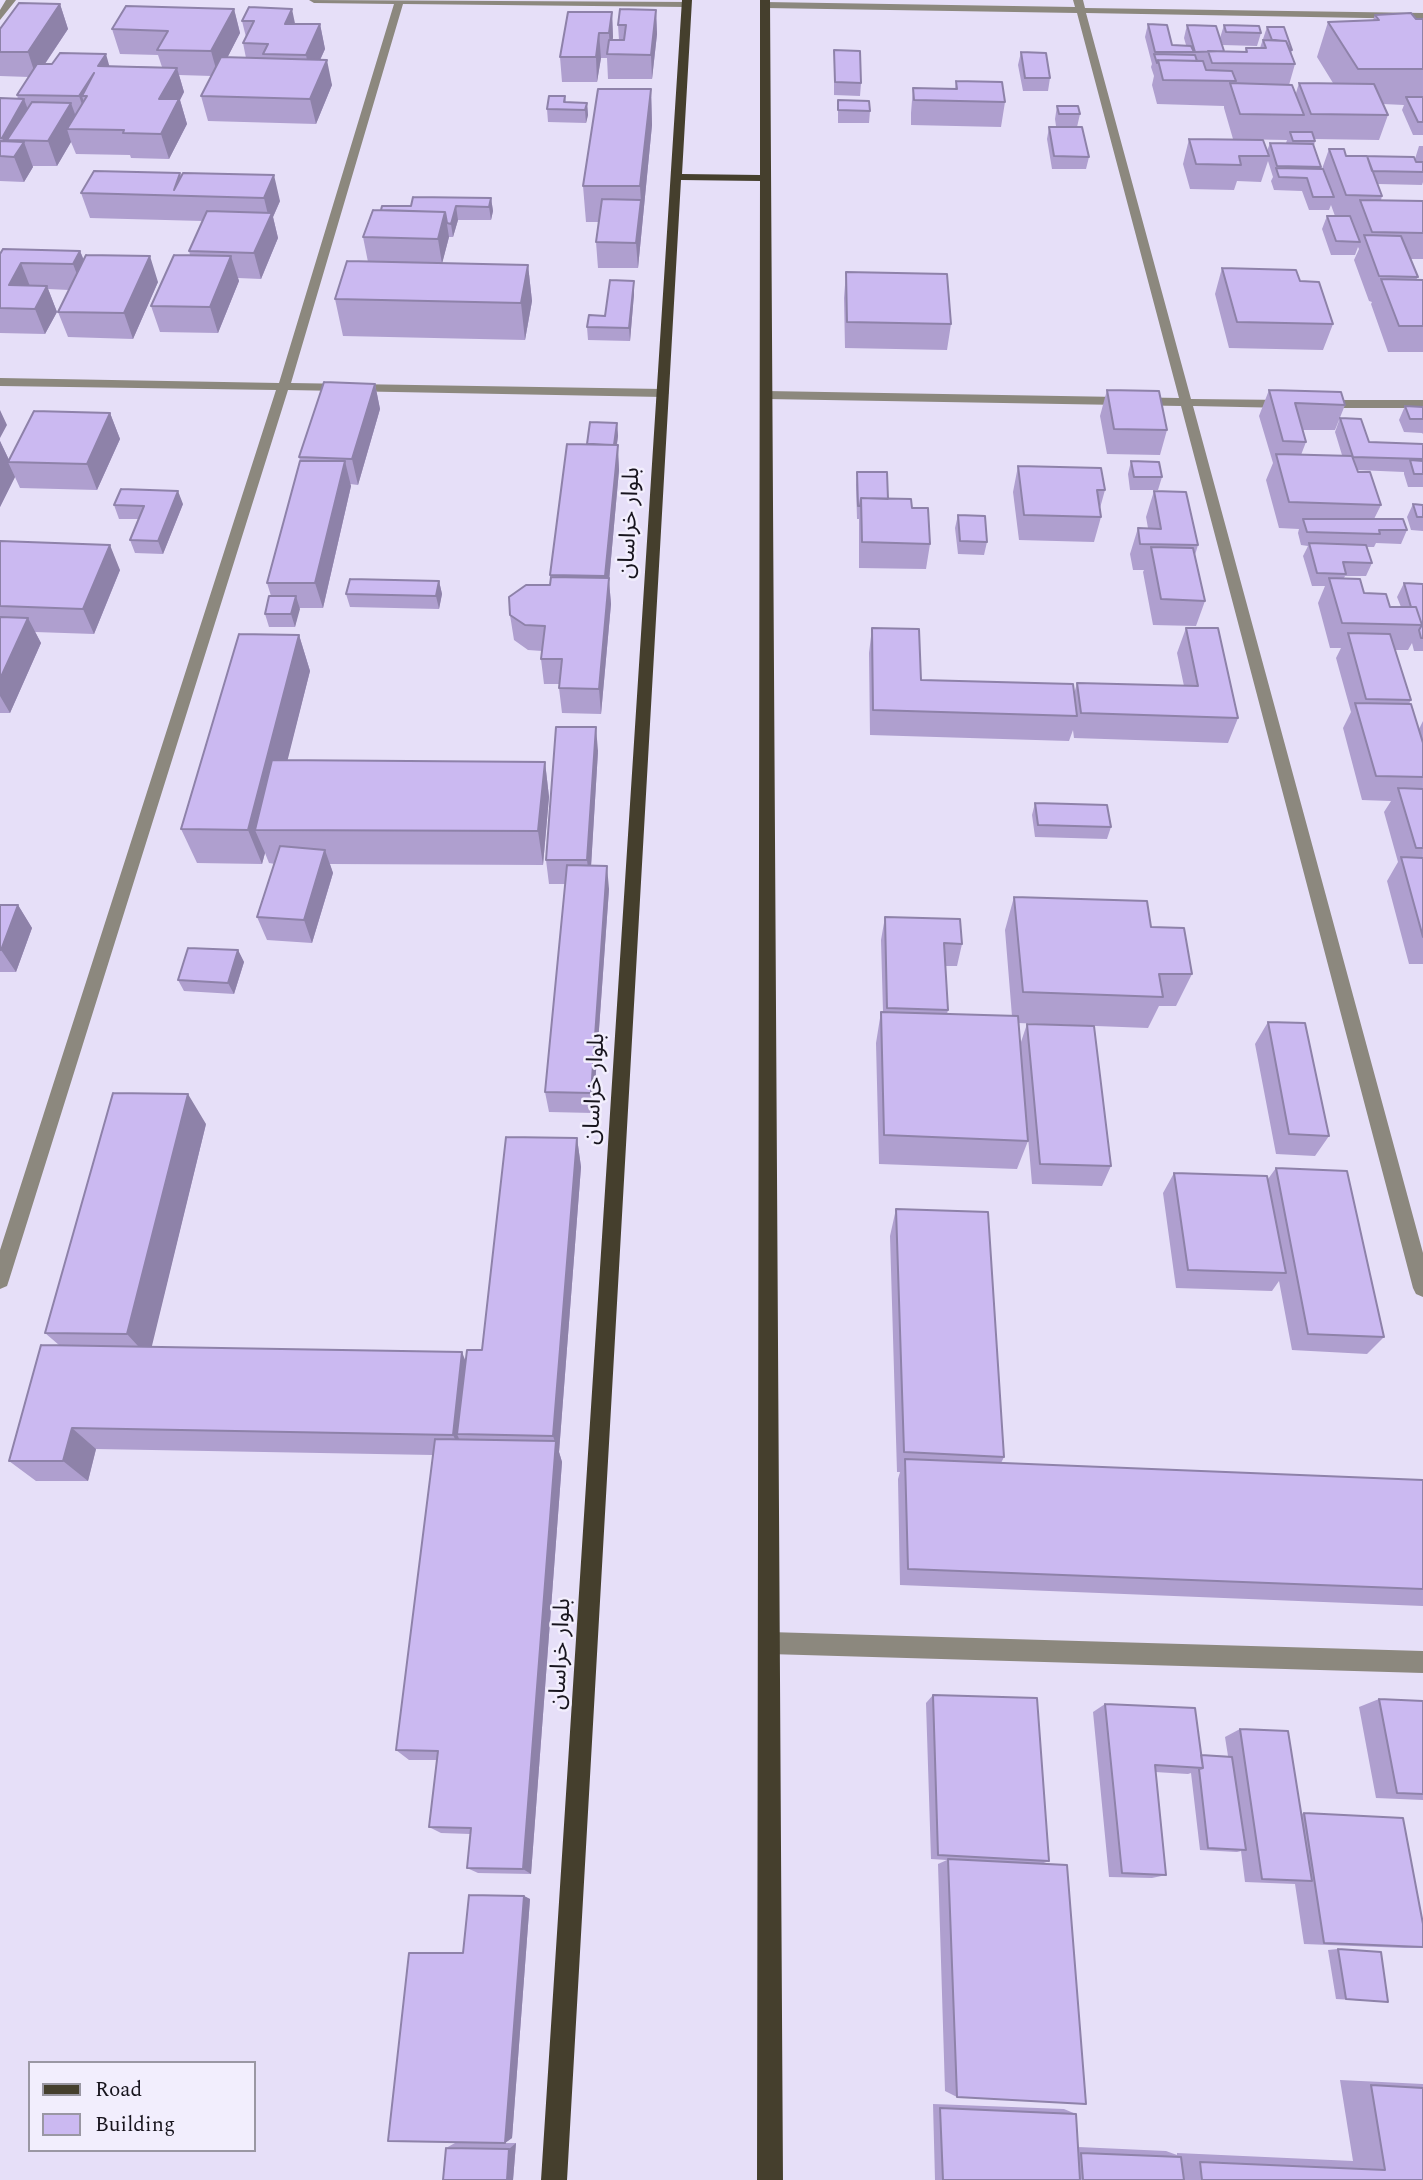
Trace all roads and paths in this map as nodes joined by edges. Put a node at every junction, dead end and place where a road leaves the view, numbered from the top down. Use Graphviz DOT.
graph roads {
  1 [pos="11,0"];
  2 [pos="314,0"];
  3 [pos="400,1"];
  4 [pos="687,2"];
  5 [pos="765,3"];
  6 [pos="1079,4"];
  7 [pos="1423,16"];
  8 [pos="0,17"];
  9 [pos="676,177"];
  10 [pos="765,178"];
  11 [pos="0,382"];
  12 [pos="284,385"];
  13 [pos="663,393"];
  14 [pos="766,395"];
  15 [pos="1188,403"];
  16 [pos="1298,404"];
  17 [pos="1312,404"];
  18 [pos="1423,404"];
  19 [pos="0,1280"];
  20 [pos="1423,1288"];
  21 [pos="769,1643"];
  22 [pos="1423,1662"];
  23 [pos="554,2180"];
  24 [pos="770,2180"];
  1 -- 8 [label="street"];
  2 -- 3 [label="street"];
  3 -- 4 [label="street"];
  3 -- 12 [label="street"];
  4 -- 9 [label="main road, بلوار خراسان"];
  5 -- 6 [label="street"];
  5 -- 10 [label="main road"];
  6 -- 7 [label="street"];
  6 -- 15 [label="street"];
  9 -- 10 [label="main road"];
  9 -- 13 [label="main road, بلوار خراسان"];
  10 -- 14 [label="main road"];
  11 -- 12 [label="street"];
  12 -- 13 [label="street"];
  12 -- 19 [label="street"];
  13 -- 23 [label="main road, بلوار خراسان"];
  14 -- 15 [label="street"];
  14 -- 21 [label="main road"];
  15 -- 16 [label="street"];
  15 -- 20 [label="street"];
  17 -- 18 [label="street"];
  21 -- 22 [label="street"];
  21 -- 24 [label="main road"];
}
